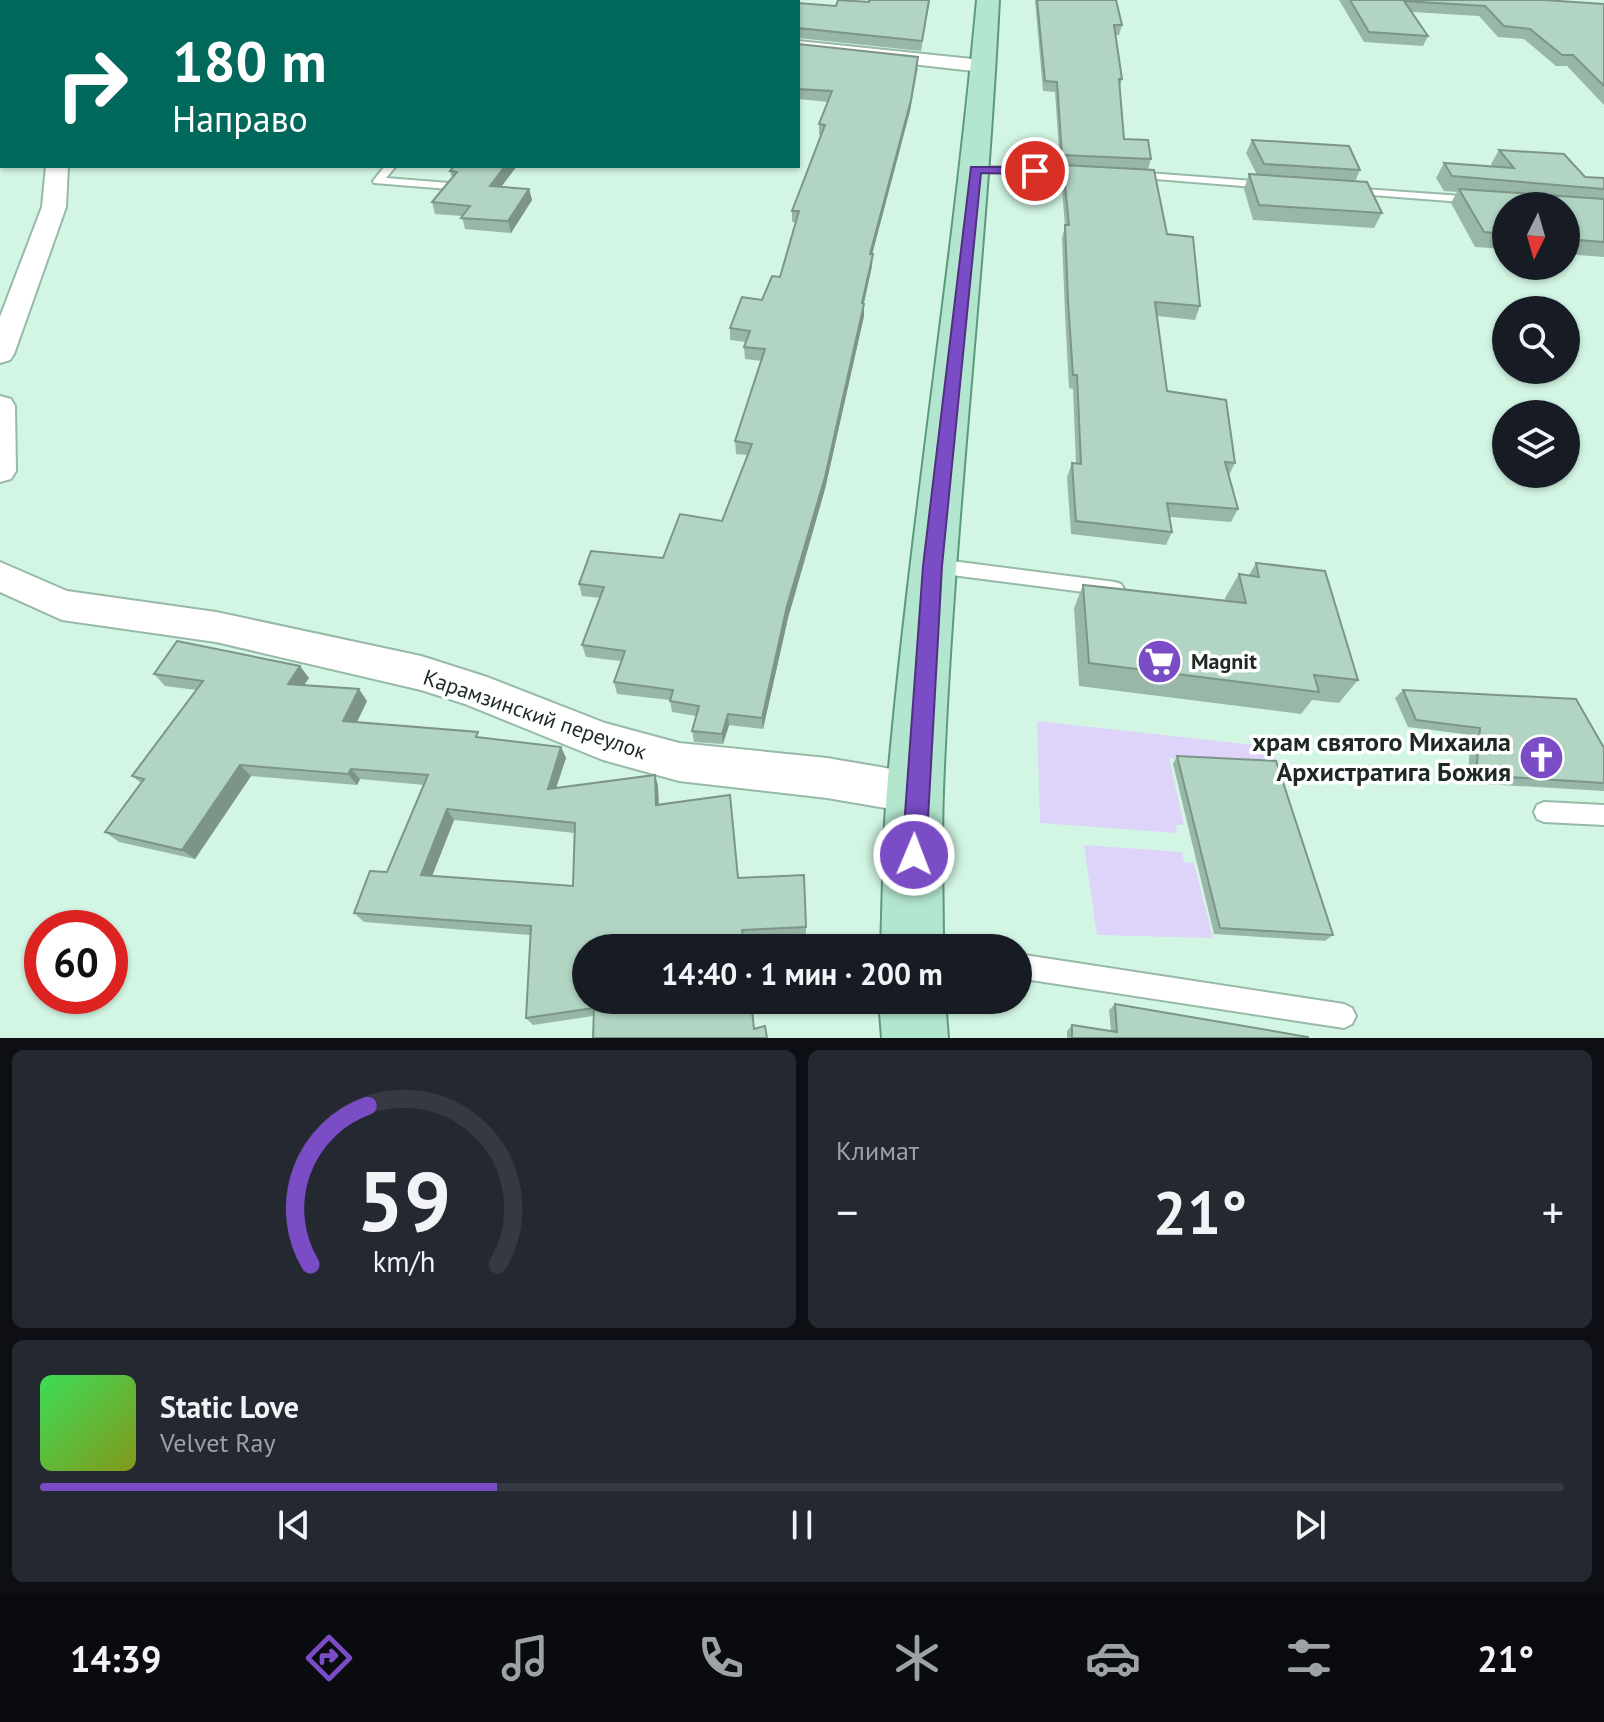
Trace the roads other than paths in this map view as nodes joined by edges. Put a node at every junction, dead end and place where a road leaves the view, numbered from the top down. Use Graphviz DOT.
graph roads {
  1 [pos="988,0"];
  2 [pos="800,46"];
  3 [pos="982,66"];
  4 [pos="57,168"];
  5 [pos="389,168"];
  6 [pos="976,170"];
  7 [pos="1095,172"];
  8 [pos="1126,174"];
  9 [pos="1280,185"];
  10 [pos="449,186"];
  11 [pos="1342,190"];
  12 [pos="1492,201"];
  13 [pos="0,354"];
  14 [pos="0,406"];
  15 [pos="0,471"];
  16 [pos="933,566"];
  17 [pos="0,576"];
  18 [pos="1137,591"];
  19 [pos="915,793"];
  20 [pos="1544,812"];
  21 [pos="1604,815"];
  22 [pos="912,934"];
  23 [pos="1032,968"];
  24 [pos="913,1014"];
  25 [pos="1344,1016"];
  26 [pos="915,1038"];
  1 -- 3 [label="main road"];
  2 -- 3 [label="street"];
  3 -- 6 [label="main road"];
  4 -- 13 [label="street"];
  5 -- 10 [label="lane"];
  6 -- 7 [label="lane"];
  6 -- 16 [label="main road"];
  8 -- 9 [label="lane"];
  11 -- 12 [label="lane"];
  14 -- 15 [label="street"];
  16 -- 18 [label="lane"];
  16 -- 19 [label="main road"];
  17 -- 19 [label="street, Карамзинский переулок"];
  19 -- 22 [label="main road"];
  20 -- 21 [label="lane"];
  23 -- 25 [label="lane"];
  24 -- 26 [label="main road"];
}
